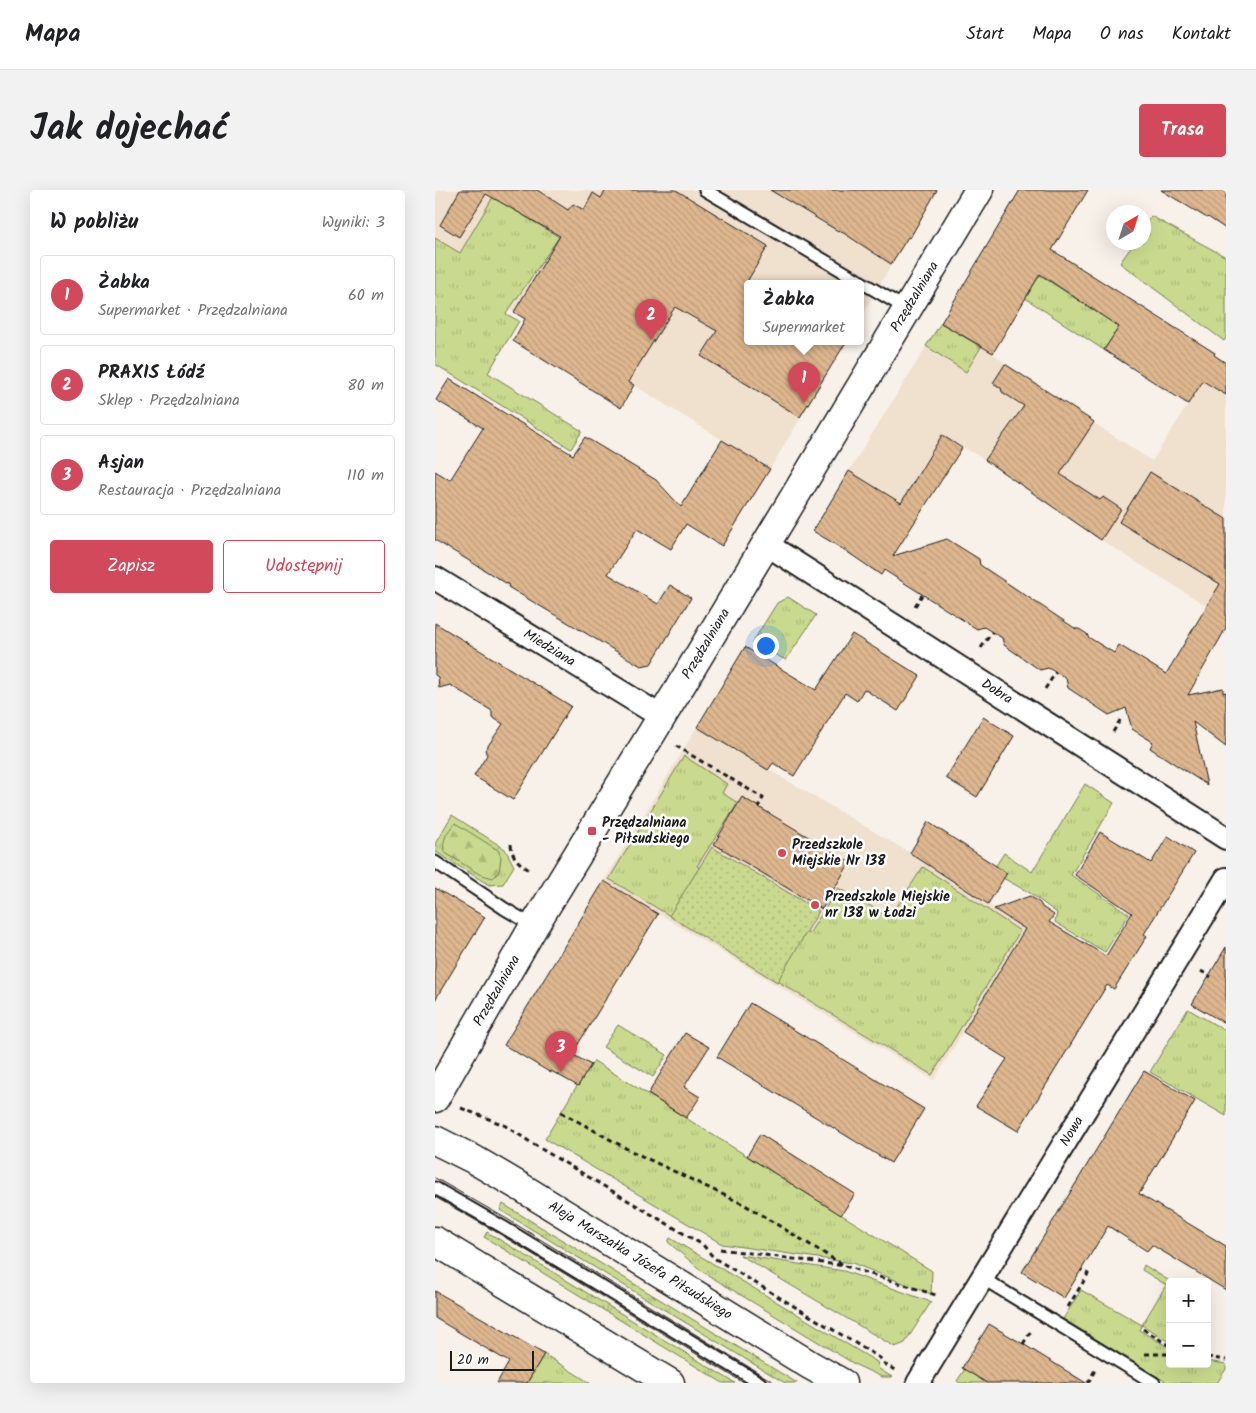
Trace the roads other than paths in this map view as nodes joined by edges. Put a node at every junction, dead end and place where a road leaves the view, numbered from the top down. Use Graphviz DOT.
graph roads {
  1 [pos="705,190"];
  2 [pos="979,190"];
  3 [pos="858,280"];
  4 [pos="864,284"];
  5 [pos="907,309"];
  6 [pos="767,544"];
  7 [pos="435,578"];
  8 [pos="663,716"];
  9 [pos="1226,838"];
  10 [pos="435,862"];
  11 [pos="1226,879"];
  12 [pos="534,926"];
  13 [pos="435,1098"];
  14 [pos="435,1140"];
  15 [pos="435,1188"];
  16 [pos="435,1241"];
  17 [pos="982,1278"];
  18 [pos="910,1379"];
  19 [pos="670,1383"];
  20 [pos="760,1383"];
  21 [pos="842,1383"];
  22 [pos="1154,1383"];
  1 -- 3 [label="lane"];
  2 -- 5 [label="street, Przędzalniana"];
  4 -- 5 [label="lane"];
  5 -- 6 [label="street, Przędzalniana"];
  6 -- 8 [label="street, Przędzalniana"];
  6 -- 9 [label="street, Dobra"];
  7 -- 8 [label="street, Miedziana"];
  8 -- 12 [label="street, Przędzalniana"];
  10 -- 12 [label="lane"];
  11 -- 17 [label="street, Nowa"];
  12 -- 13 [label="street, Przędzalniana"];
  14 -- 21 [label="street, Aleja Marszałka Józefa Piłsudskiego"];
  15 -- 20 [label="lane"];
  16 -- 19 [label="street"];
  17 -- 18 [label="street, Nowa"];
  17 -- 22 [label="lane"];
}
